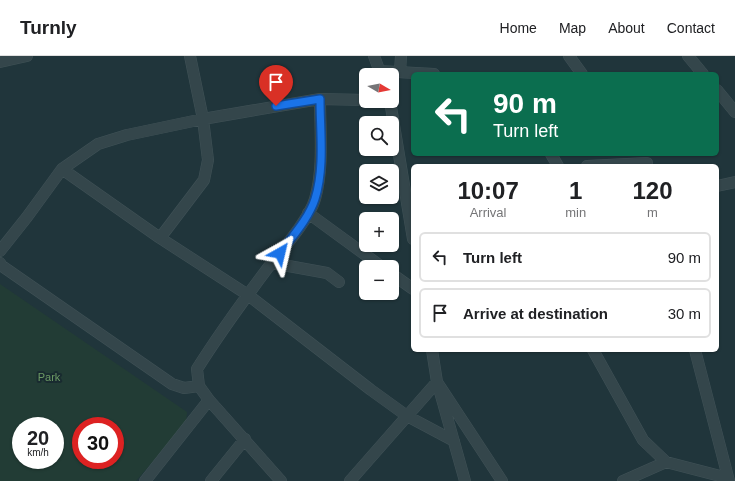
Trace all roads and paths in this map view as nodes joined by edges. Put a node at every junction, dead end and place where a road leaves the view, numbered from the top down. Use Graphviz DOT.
graph roads {
  1 [pos="26,56"];
  2 [pos="190,56"];
  3 [pos="374,56"];
  4 [pos="401,56"];
  5 [pos="569,56"];
  6 [pos="688,56"];
  7 [pos="0,62"];
  8 [pos="378,68"];
  9 [pos="400,72"];
  10 [pos="581,72"];
  11 [pos="701,72"];
  12 [pos="411,73"];
  13 [pos="719,92"];
  14 [pos="320,99"];
  15 [pos="359,100"];
  16 [pos="391,108"];
  17 [pos="735,112"];
  18 [pos="203,118"];
  19 [pos="644,161"];
  20 [pos="610,164"];
  21 [pos="62,169"];
  22 [pos="735,182"];
  23 [pos="719,186"];
  24 [pos="308,213"];
  25 [pos="411,227"];
  26 [pos="160,238"];
  27 [pos="0,251"];
  28 [pos="372,260"];
  29 [pos="0,263"];
  30 [pos="272,263"];
  31 [pos="399,279"];
  32 [pos="339,282"];
  33 [pos="411,288"];
  34 [pos="248,295"];
  35 [pos="432,352"];
  36 [pos="594,352"];
  37 [pos="696,352"];
  38 [pos="437,382"];
  39 [pos="199,386"];
  40 [pos="209,400"];
  41 [pos="407,416"];
  42 [pos="245,439"];
  43 [pos="454,441"];
  44 [pos="666,462"];
  45 [pos="728,480"];
  46 [pos="145,481"];
  47 [pos="211,481"];
  48 [pos="281,481"];
  49 [pos="350,481"];
  50 [pos="465,481"];
  51 [pos="502,481"];
  52 [pos="623,481"];
  1 -- 7 [label="street"];
  2 -- 18 [label="street"];
  3 -- 8 [label="street"];
  4 -- 9 [label="street"];
  5 -- 10 [label="street"];
  6 -- 11 [label="street"];
  9 -- 12 [label="street"];
  13 -- 17 [label="street"];
  14 -- 15 [label="street"];
  14 -- 18 [label="street"];
  14 -- 24 [label="street"];
  16 -- 25 [label="street"];
  18 -- 21 [label="street"];
  18 -- 26 [label="street"];
  19 -- 20 [label="street"];
  21 -- 26 [label="street"];
  21 -- 27 [label="street"];
  22 -- 23 [label="street"];
  24 -- 28 [label="street"];
  24 -- 30 [label="street"];
  26 -- 34 [label="street"];
  29 -- 39 [label="street"];
  30 -- 32 [label="street"];
  30 -- 34 [label="street"];
  31 -- 33 [label="street"];
  34 -- 39 [label="street"];
  34 -- 41 [label="street"];
  35 -- 38 [label="street"];
  36 -- 44 [label="street"];
  37 -- 45 [label="street"];
  38 -- 41 [label="street"];
  38 -- 43 [label="street"];
  38 -- 51 [label="street"];
  39 -- 40 [label="street"];
  40 -- 42 [label="street"];
  40 -- 46 [label="street"];
  41 -- 43 [label="street"];
  41 -- 49 [label="street"];
  42 -- 47 [label="street"];
  42 -- 48 [label="street"];
  43 -- 50 [label="street"];
  44 -- 45 [label="street"];
  44 -- 52 [label="street"];
}
